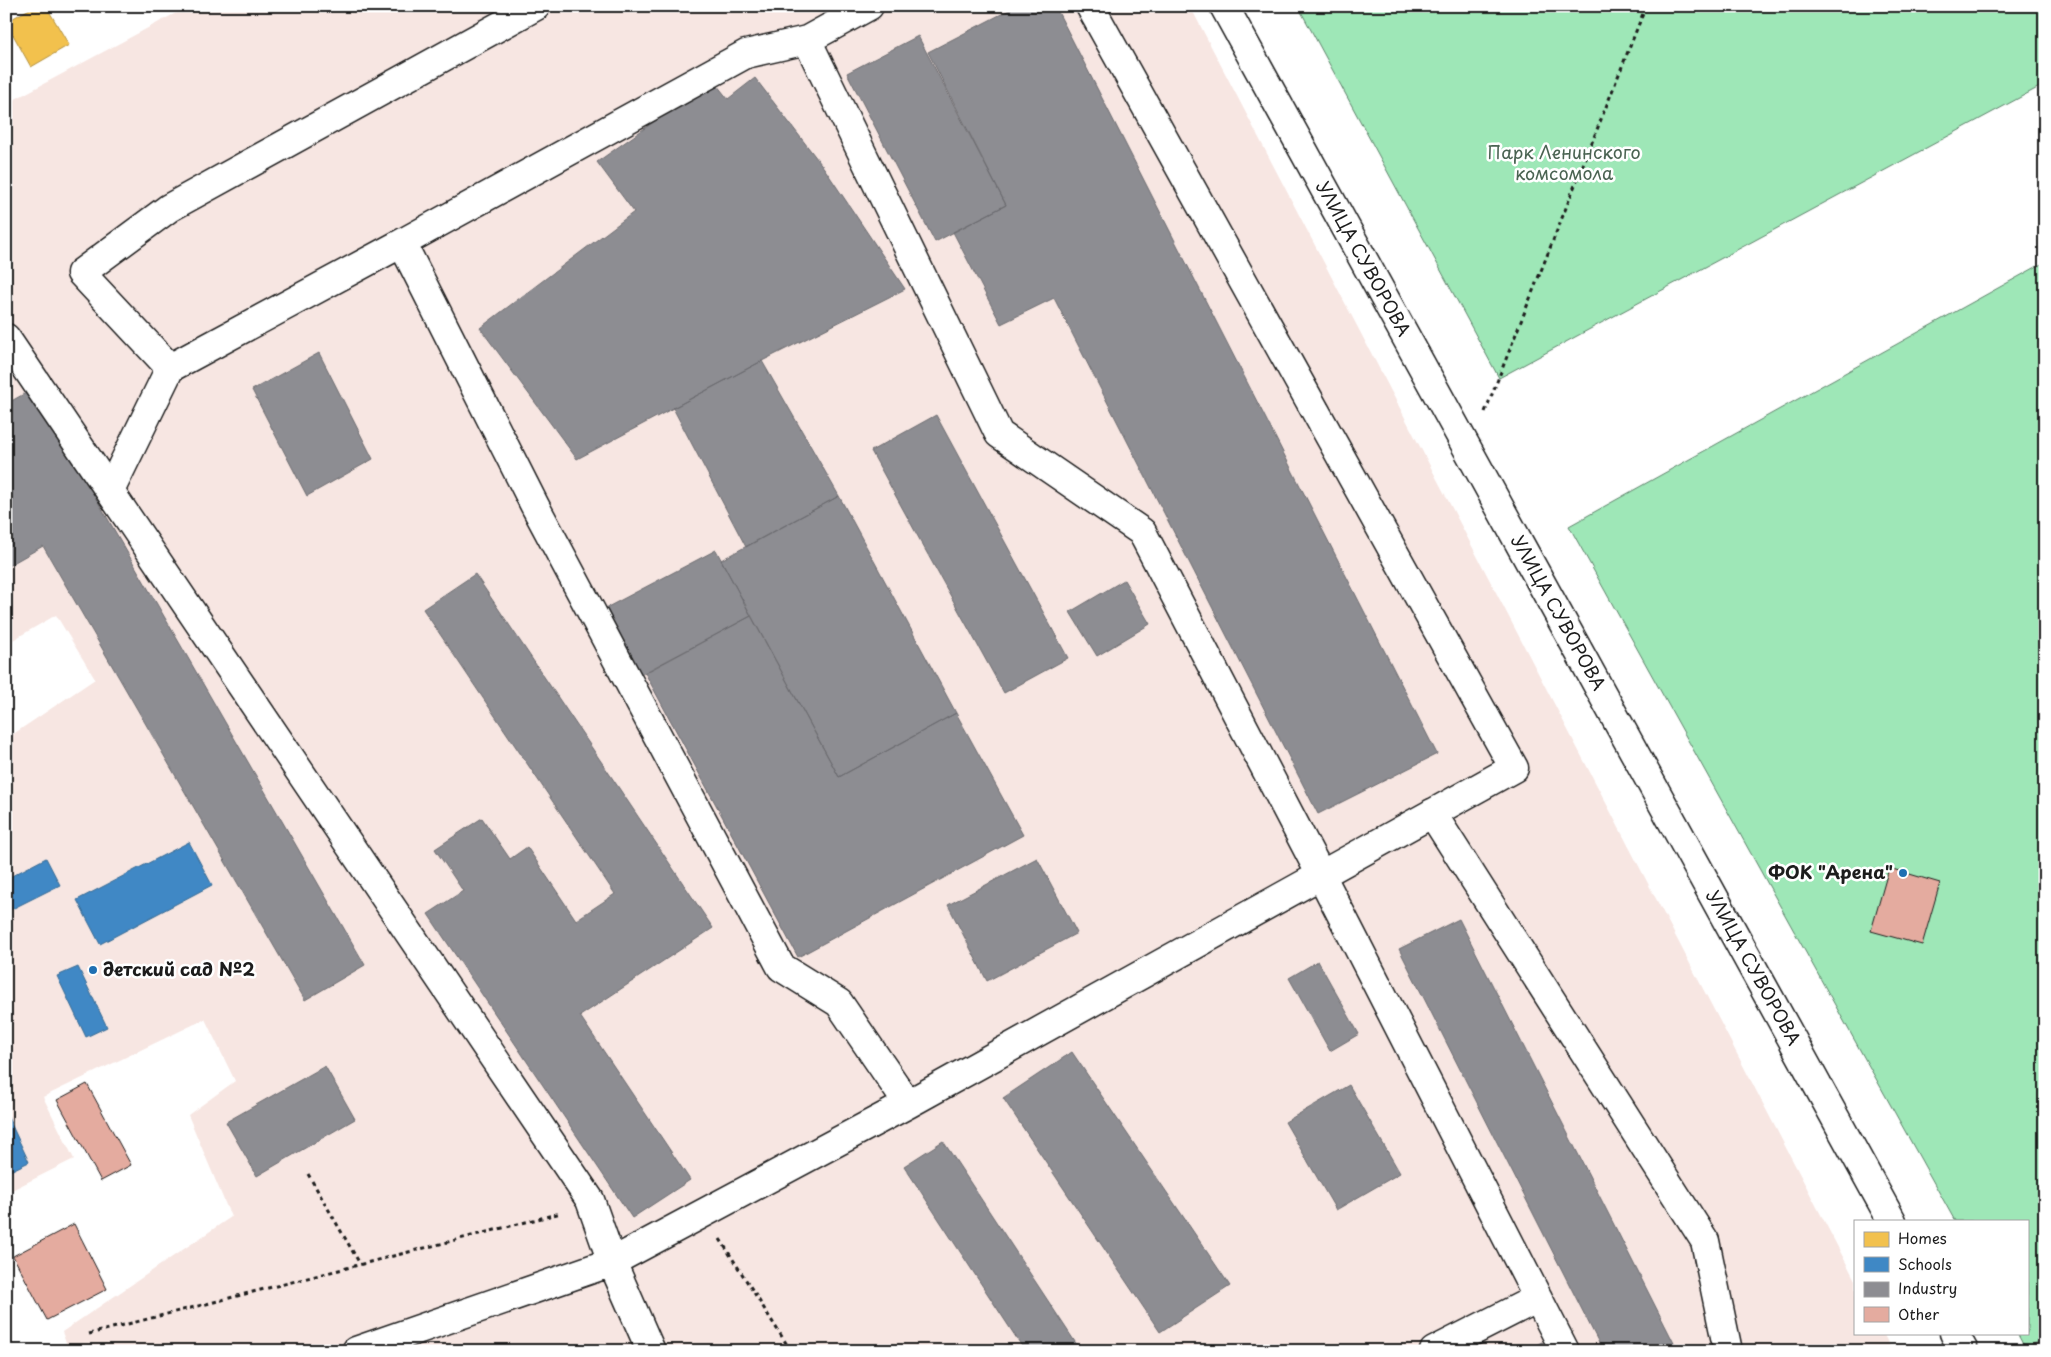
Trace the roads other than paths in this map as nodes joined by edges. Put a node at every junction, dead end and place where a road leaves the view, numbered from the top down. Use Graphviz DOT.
graph roads {
  1 [pos="536,6"];
  2 [pos="869,6"];
  3 [pos="1090,6"];
  4 [pos="1224,6"];
  5 [pos="807,40"];
  6 [pos="402,243"];
  7 [pos="6,338"];
  8 [pos="170,368"];
  9 [pos="110,491"];
  10 [pos="1432,813"];
  11 [pos="1321,874"];
  12 [pos="908,1104"];
  13 [pos="1891,1220"];
  14 [pos="612,1262"];
  15 [pos="1538,1298"];
  16 [pos="1955,1334"];
  17 [pos="356,1351"];
  18 [pos="651,1351"];
  19 [pos="1434,1351"];
  20 [pos="1565,1351"];
  21 [pos="1728,1351"];
  22 [pos="1964,1351"];
  1 -- 8 [label="street"];
  2 -- 5 [label="street"];
  3 -- 10 [label="street"];
  4 -- 13 [label="street, УЛИЦА СУВОРОВА"];
  5 -- 6 [label="street"];
  5 -- 11 [label="street"];
  6 -- 8 [label="street"];
  6 -- 12 [label="street"];
  7 -- 9 [label="street"];
  8 -- 9 [label="street"];
  9 -- 14 [label="street"];
  10 -- 11 [label="street"];
  10 -- 21 [label="street"];
  11 -- 12 [label="street"];
  11 -- 15 [label="street"];
  12 -- 14 [label="street"];
  14 -- 17 [label="street"];
  14 -- 18 [label="street"];
  15 -- 19 [label="street"];
  15 -- 20 [label="street"];
  16 -- 22 [label="street"];
}
